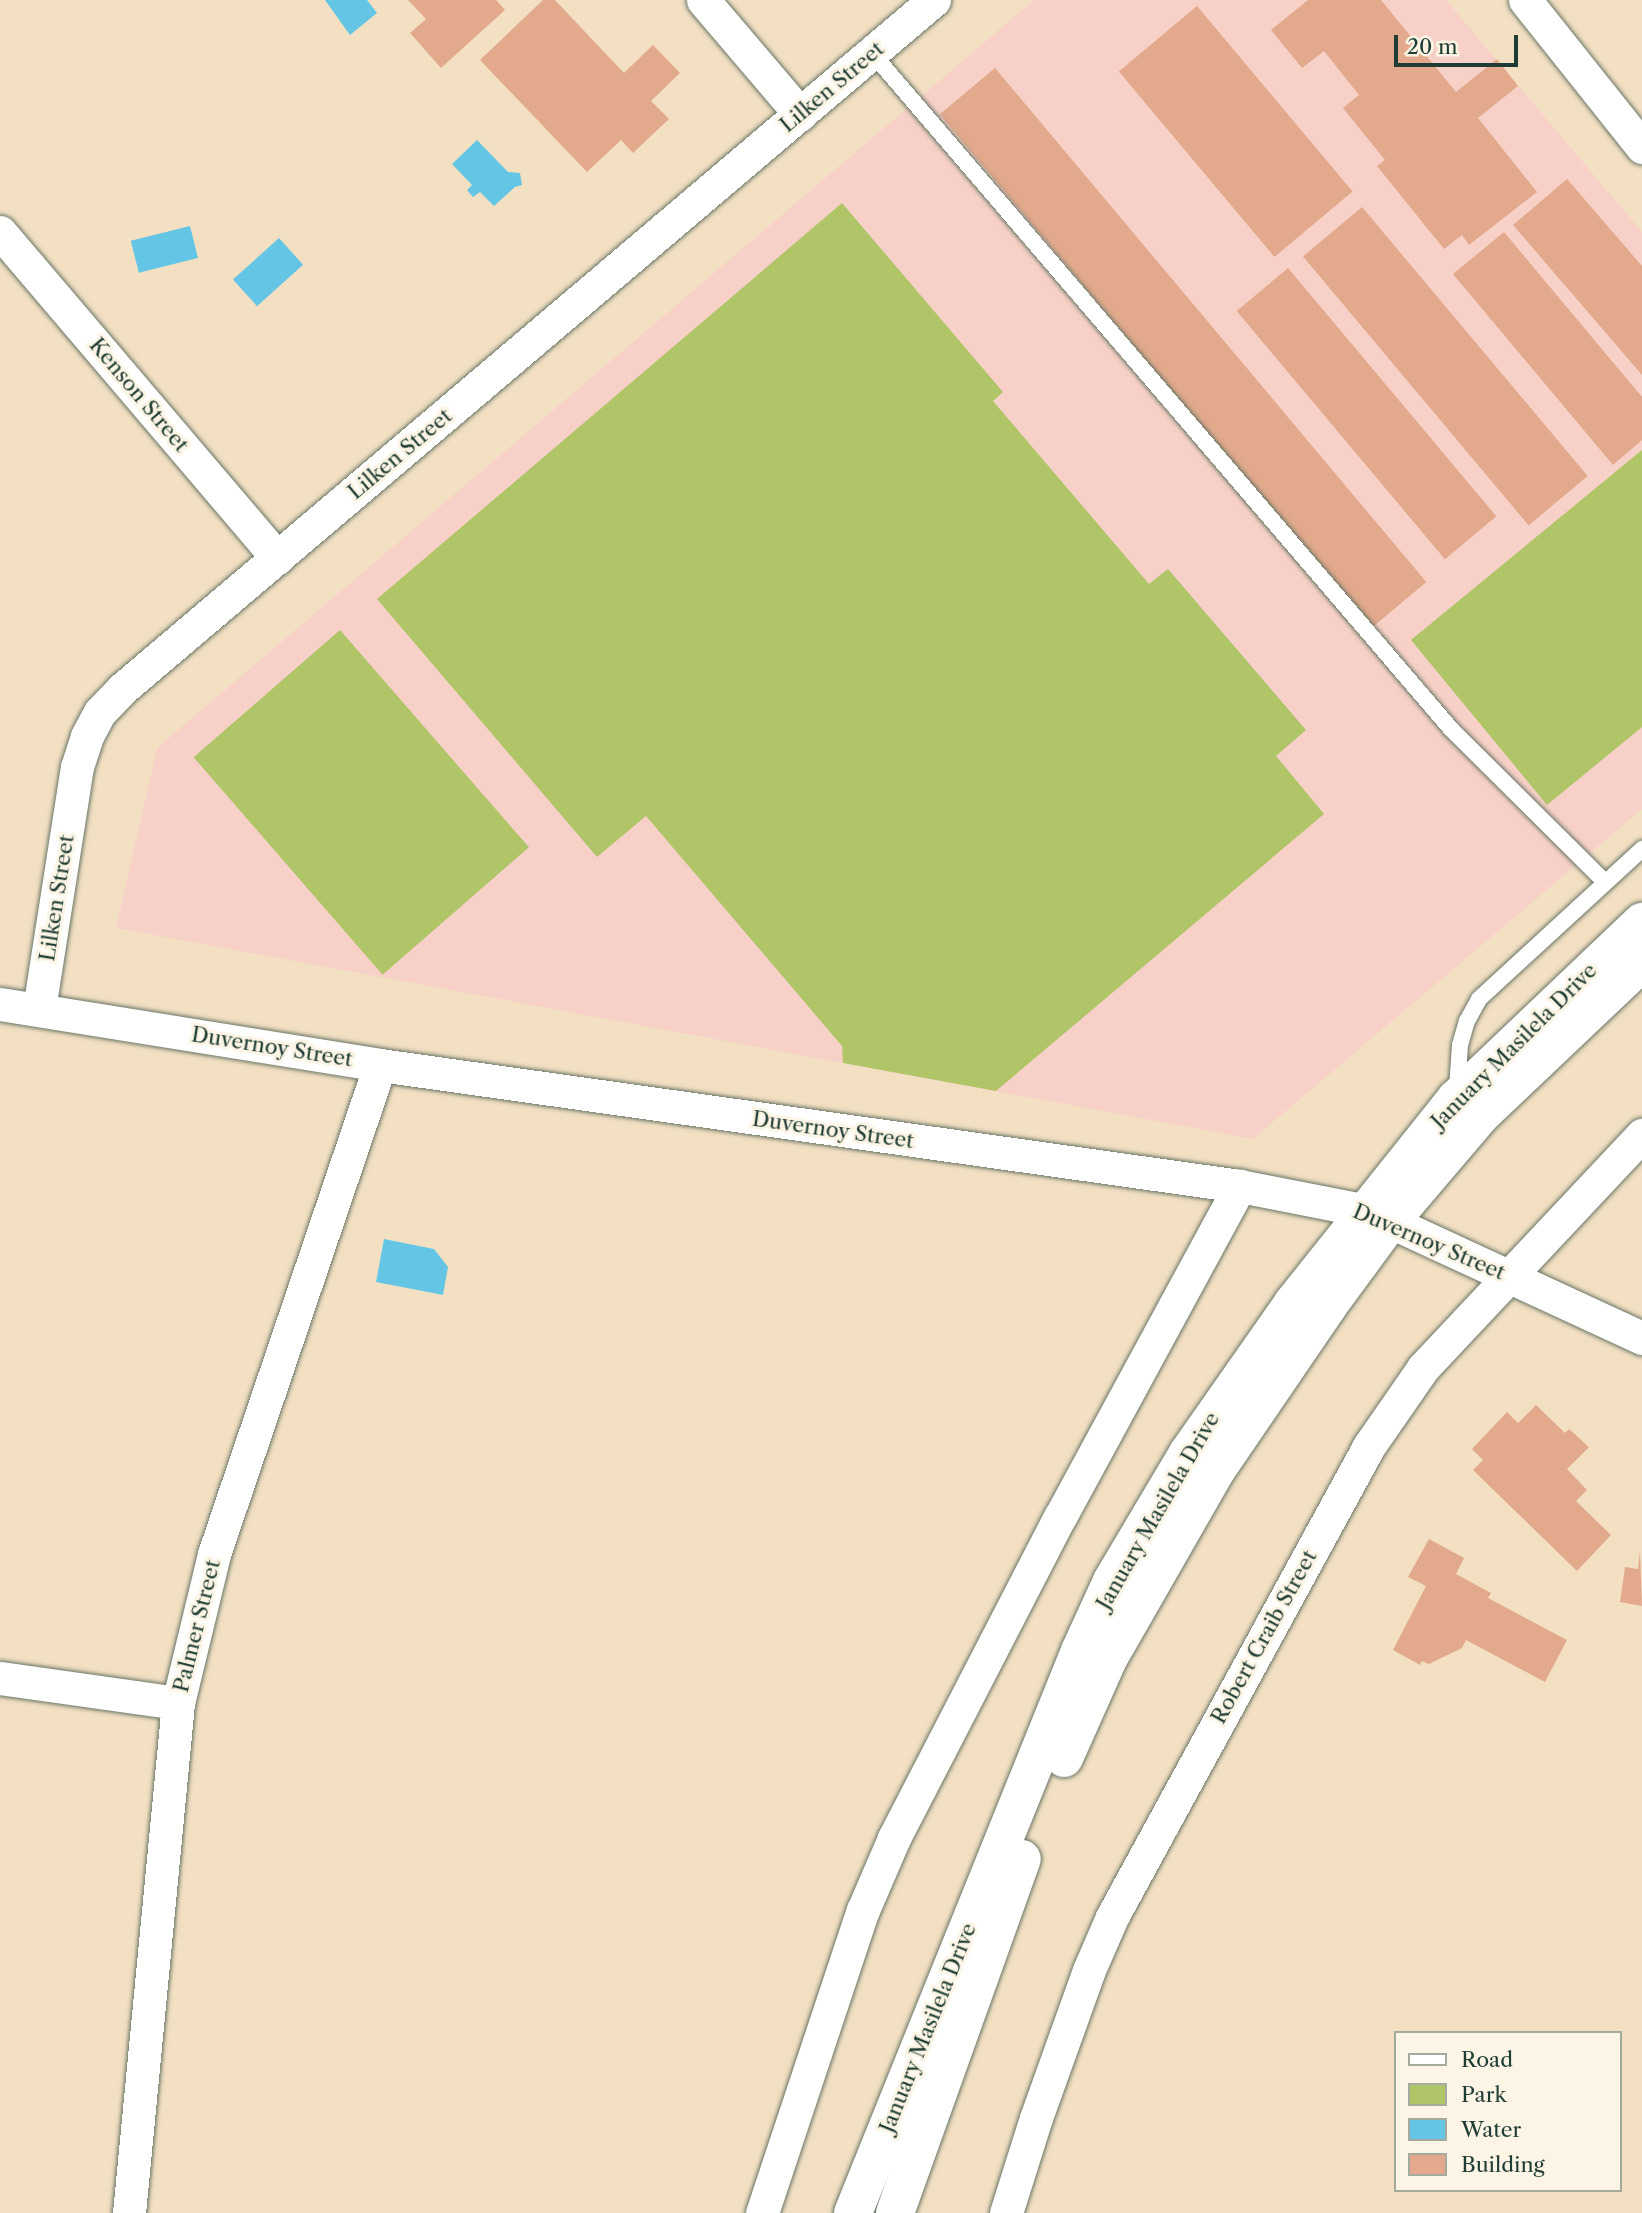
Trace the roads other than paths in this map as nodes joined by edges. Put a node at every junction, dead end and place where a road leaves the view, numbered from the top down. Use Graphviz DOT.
graph roads {
  1 [pos="703,0"];
  2 [pos="934,0"];
  3 [pos="1525,0"];
  4 [pos="872,52"];
  5 [pos="800,114"];
  6 [pos="1642,147"];
  7 [pos="0,232"];
  8 [pos="277,558"];
  9 [pos="1642,849"];
  10 [pos="1604,881"];
  11 [pos="1642,922"];
  12 [pos="1642,962"];
  13 [pos="0,1004"];
  14 [pos="39,1009"];
  15 [pos="380,1065"];
  16 [pos="1456,1099"];
  17 [pos="1642,1135"];
  18 [pos="1240,1186"];
  19 [pos="1378,1217"];
  20 [pos="1510,1276"];
  21 [pos="1642,1338"];
  22 [pos="0,1678"];
  23 [pos="178,1703"];
  24 [pos="129,2213"];
  25 [pos="762,2213"];
  26 [pos="853,2213"];
  27 [pos="895,2213"];
  28 [pos="1006,2213"];
  1 -- 5 [label="street"];
  2 -- 4 [label="street, Lilken Street"];
  3 -- 6 [label="street"];
  4 -- 5 [label="street, Lilken Street"];
  4 -- 10 [label="lane"];
  5 -- 8 [label="street, Lilken Street"];
  7 -- 8 [label="street, Kenson Street"];
  8 -- 14 [label="street, Lilken Street"];
  9 -- 10 [label="lane"];
  10 -- 16 [label="lane"];
  11 -- 16 [label="main road, January Masilela Drive"];
  12 -- 19 [label="main road, January Masilela Drive"];
  13 -- 14 [label="street, Duvernoy Street"];
  14 -- 15 [label="street, Duvernoy Street"];
  15 -- 18 [label="street, Duvernoy Street"];
  15 -- 23 [label="street, Palmer Street"];
  16 -- 19 [label="main road, January Masilela Drive"];
  17 -- 20 [label="street, Robert Craib Street"];
  18 -- 19 [label="street, Duvernoy Street"];
  18 -- 25 [label="street"];
  19 -- 20 [label="street, Duvernoy Street"];
  19 -- 26 [label="main road, January Masilela Drive"];
  19 -- 27 [label="main road, January Masilela Drive"];
  20 -- 21 [label="street, Duvernoy Street"];
  20 -- 28 [label="street, Robert Craib Street"];
  22 -- 23 [label="street"];
  23 -- 24 [label="street, Palmer Street"];
}
